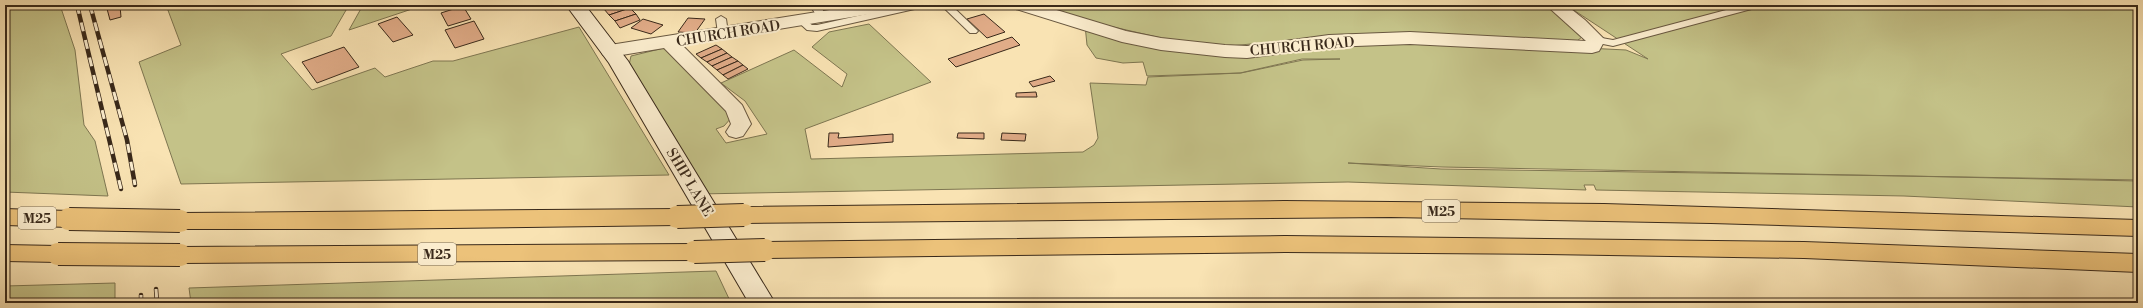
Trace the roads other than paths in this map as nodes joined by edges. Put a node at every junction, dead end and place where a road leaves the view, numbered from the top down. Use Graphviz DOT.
graph roads {
  1 [pos="574,5"];
  2 [pos="894,5"];
  3 [pos="919,5"];
  4 [pos="946,5"];
  5 [pos="1022,5"];
  6 [pos="1555,5"];
  7 [pos="1756,5"];
  8 [pos="818,11"];
  9 [pos="802,21"];
  10 [pos="973,31"];
  11 [pos="669,42"];
  12 [pos="1592,44"];
  13 [pos="614,56"];
  14 [pos="736,132"];
  15 [pos="5,217"];
  16 [pos="2138,228"];
  17 [pos="5,253"];
  18 [pos="2138,263"];
  19 [pos="762,303"];
  1 -- 13 [label="street, SHIP LANE"];
  2 -- 8 [label="street, CHURCH ROAD"];
  3 -- 9 [label="lane"];
  4 -- 10 [label="lane"];
  5 -- 12 [label="street, CHURCH ROAD"];
  6 -- 12 [label="street"];
  7 -- 12 [label="lane"];
  8 -- 9 [label="street, CHURCH ROAD"];
  9 -- 11 [label="street, CHURCH ROAD"];
  11 -- 13 [label="street, CHURCH ROAD"];
  11 -- 14 [label="street"];
  13 -- 19 [label="street, SHIP LANE"];
  15 -- 16 [label="highway, M25, bridge"];
  17 -- 18 [label="highway, M25, bridge"];
}
